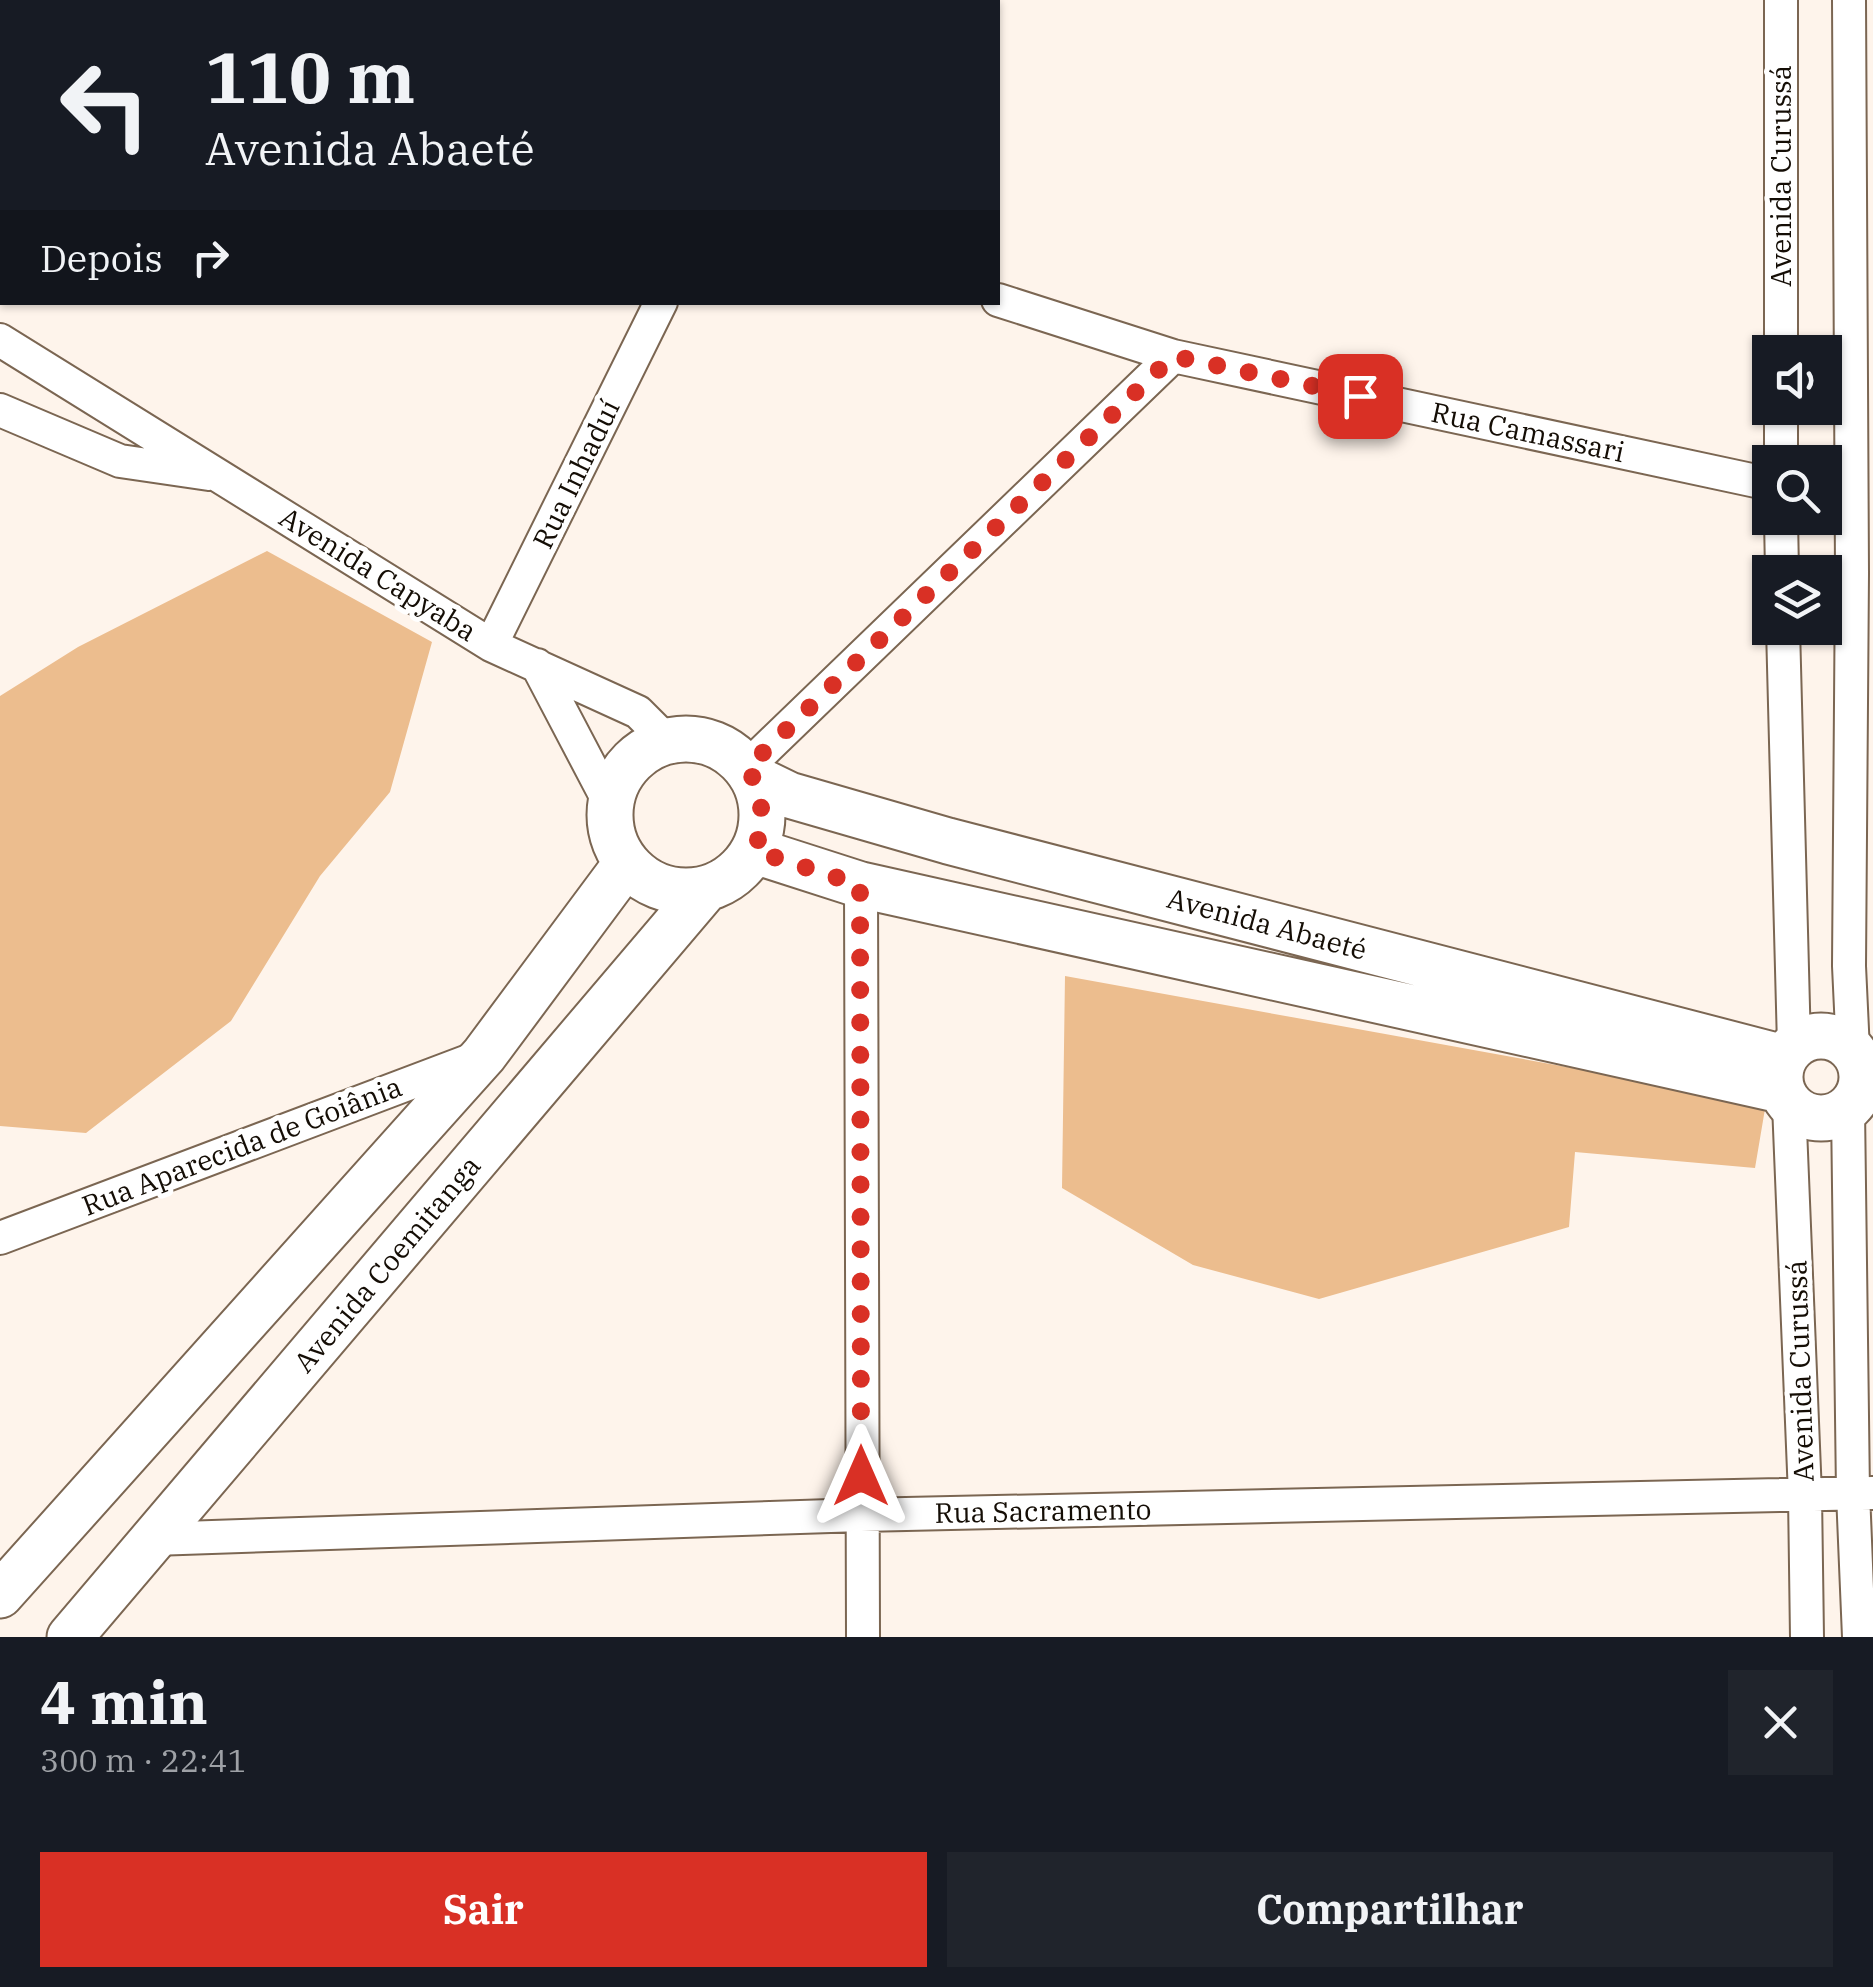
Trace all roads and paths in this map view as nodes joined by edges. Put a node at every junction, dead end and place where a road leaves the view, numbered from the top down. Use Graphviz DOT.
graph roads {
  1 [pos="1780,0"];
  2 [pos="1857,1"];
  3 [pos="1862,173"];
  4 [pos="1000,301"];
  5 [pos="660,305"];
  6 [pos="1781,335"];
  7 [pos="0,340"];
  8 [pos="1173,356"];
  9 [pos="0,410"];
  10 [pos="222,476"];
  11 [pos="1752,480"];
  12 [pos="1862,573"];
  13 [pos="491,645"];
  14 [pos="1783,645"];
  15 [pos="537,665"];
  16 [pos="666,740"];
  17 [pos="750,773"];
  18 [pos="610,804"];
  19 [pos="755,851"];
  20 [pos="626,864"];
  21 [pos="860,885"];
  22 [pos="704,891"];
  23 [pos="1861,966"];
  24 [pos="484,1055"];
  25 [pos="1787,1074"];
  26 [pos="1861,1081"];
  27 [pos="0,1238"];
  28 [pos="1863,1493"];
  29 [pos="1805,1495"];
  30 [pos="861,1515"];
  31 [pos="153,1539"];
  32 [pos="0,1596"];
  33 [pos="70,1637"];
  34 [pos="863,1637"];
  35 [pos="1806,1637"];
  36 [pos="1860,1637"];
  1 -- 6 [label="street, Avenida Curussá"];
  2 -- 3 [label="street, Avenida Curussá"];
  3 -- 12 [label="street, Avenida Curussá"];
  4 -- 8 [label="street, Rua Camassari"];
  5 -- 13 [label="street, Rua Inhaduí"];
  7 -- 10 [label="street, Avenida Capyaba"];
  8 -- 11 [label="street, Rua Camassari"];
  8 -- 17 [label="street"];
  9 -- 10 [label="street, Avenida Capyaba"];
  10 -- 13 [label="street, Avenida Capyaba"];
  12 -- 23 [label="street, Avenida Curussá"];
  13 -- 15 [label="street, Avenida Capyaba"];
  14 -- 25 [label="street, Avenida Curussá"];
  15 -- 16 [label="street, Avenida Capyaba"];
  15 -- 18 [label="street"];
  16 -- 17 [label="street"];
  16 -- 18 [label="street"];
  17 -- 19 [label="street"];
  17 -- 25 [label="street, Avenida Abaeté"];
  18 -- 20 [label="street"];
  19 -- 21 [label="street, Avenida Abaeté"];
  19 -- 22 [label="street"];
  20 -- 22 [label="street"];
  20 -- 24 [label="street"];
  21 -- 25 [label="street, Avenida Abaeté"];
  21 -- 30 [label="street"];
  22 -- 31 [label="street, Avenida Coemitanga"];
  23 -- 26 [label="street, Avenida Curussá"];
  24 -- 27 [label="street, Rua Aparecida de Goiânia"];
  24 -- 32 [label="street"];
  25 -- 26 [label="street"];
  25 -- 26 [label="street"];
  25 -- 29 [label="street, Avenida Curussá"];
  26 -- 28 [label="street, Avenida Curussá"];
  28 -- 29 [label="street, Rua Sacramento"];
  28 -- 36 [label="street, Avenida Curussá"];
  29 -- 30 [label="street, Rua Sacramento"];
  29 -- 35 [label="street, Avenida Curussá"];
  30 -- 31 [label="street, Rua Sacramento"];
  30 -- 34 [label="street"];
  31 -- 33 [label="street, Avenida Coemitanga"];
}
